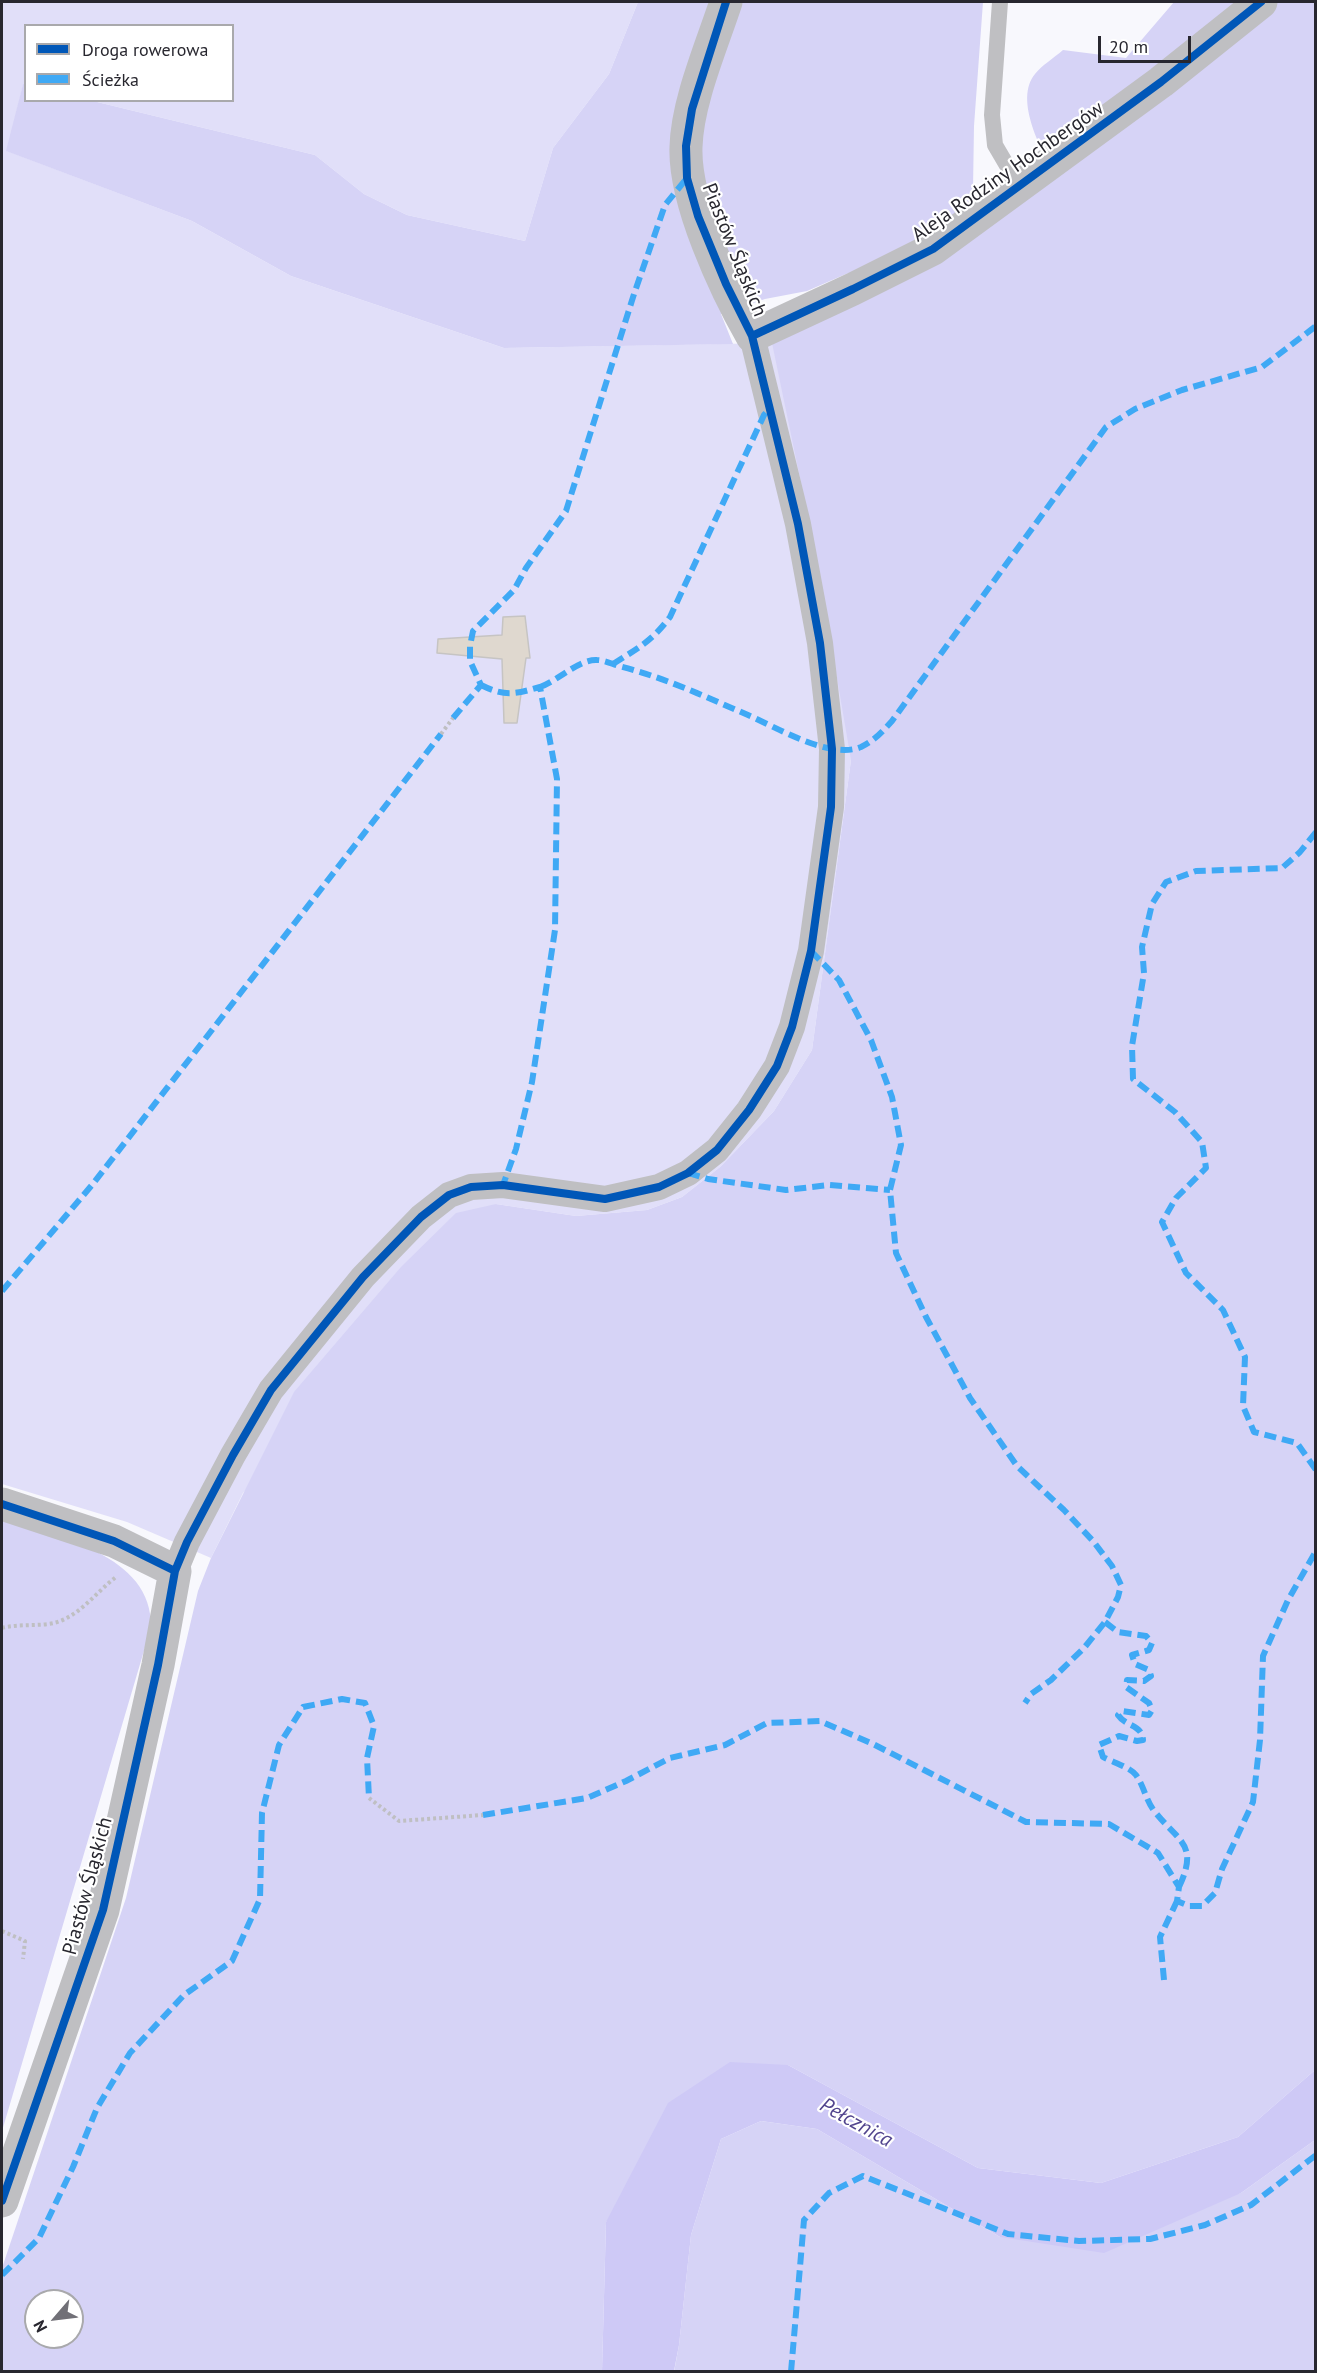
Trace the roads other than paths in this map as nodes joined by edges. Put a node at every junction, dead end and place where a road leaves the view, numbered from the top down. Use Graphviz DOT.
graph roads {
  1 [pos="726,2"];
  2 [pos="1000,2"];
  3 [pos="1261,2"];
  4 [pos="1019,186"];
  5 [pos="752,336"];
  6 [pos="2,1504"];
  7 [pos="175,1571"];
  8 [pos="2,2201"];
  1 -- 5 [label="street, Piastów Śląskich"];
  2 -- 4 [label="lane"];
  3 -- 4 [label="street, Aleja Rodziny Hochbergów"];
  4 -- 5 [label="street, Aleja Rodziny Hochbergów"];
  5 -- 7 [label="street"];
  6 -- 7 [label="street"];
  7 -- 8 [label="street, Piastów Śląskich"];
}
